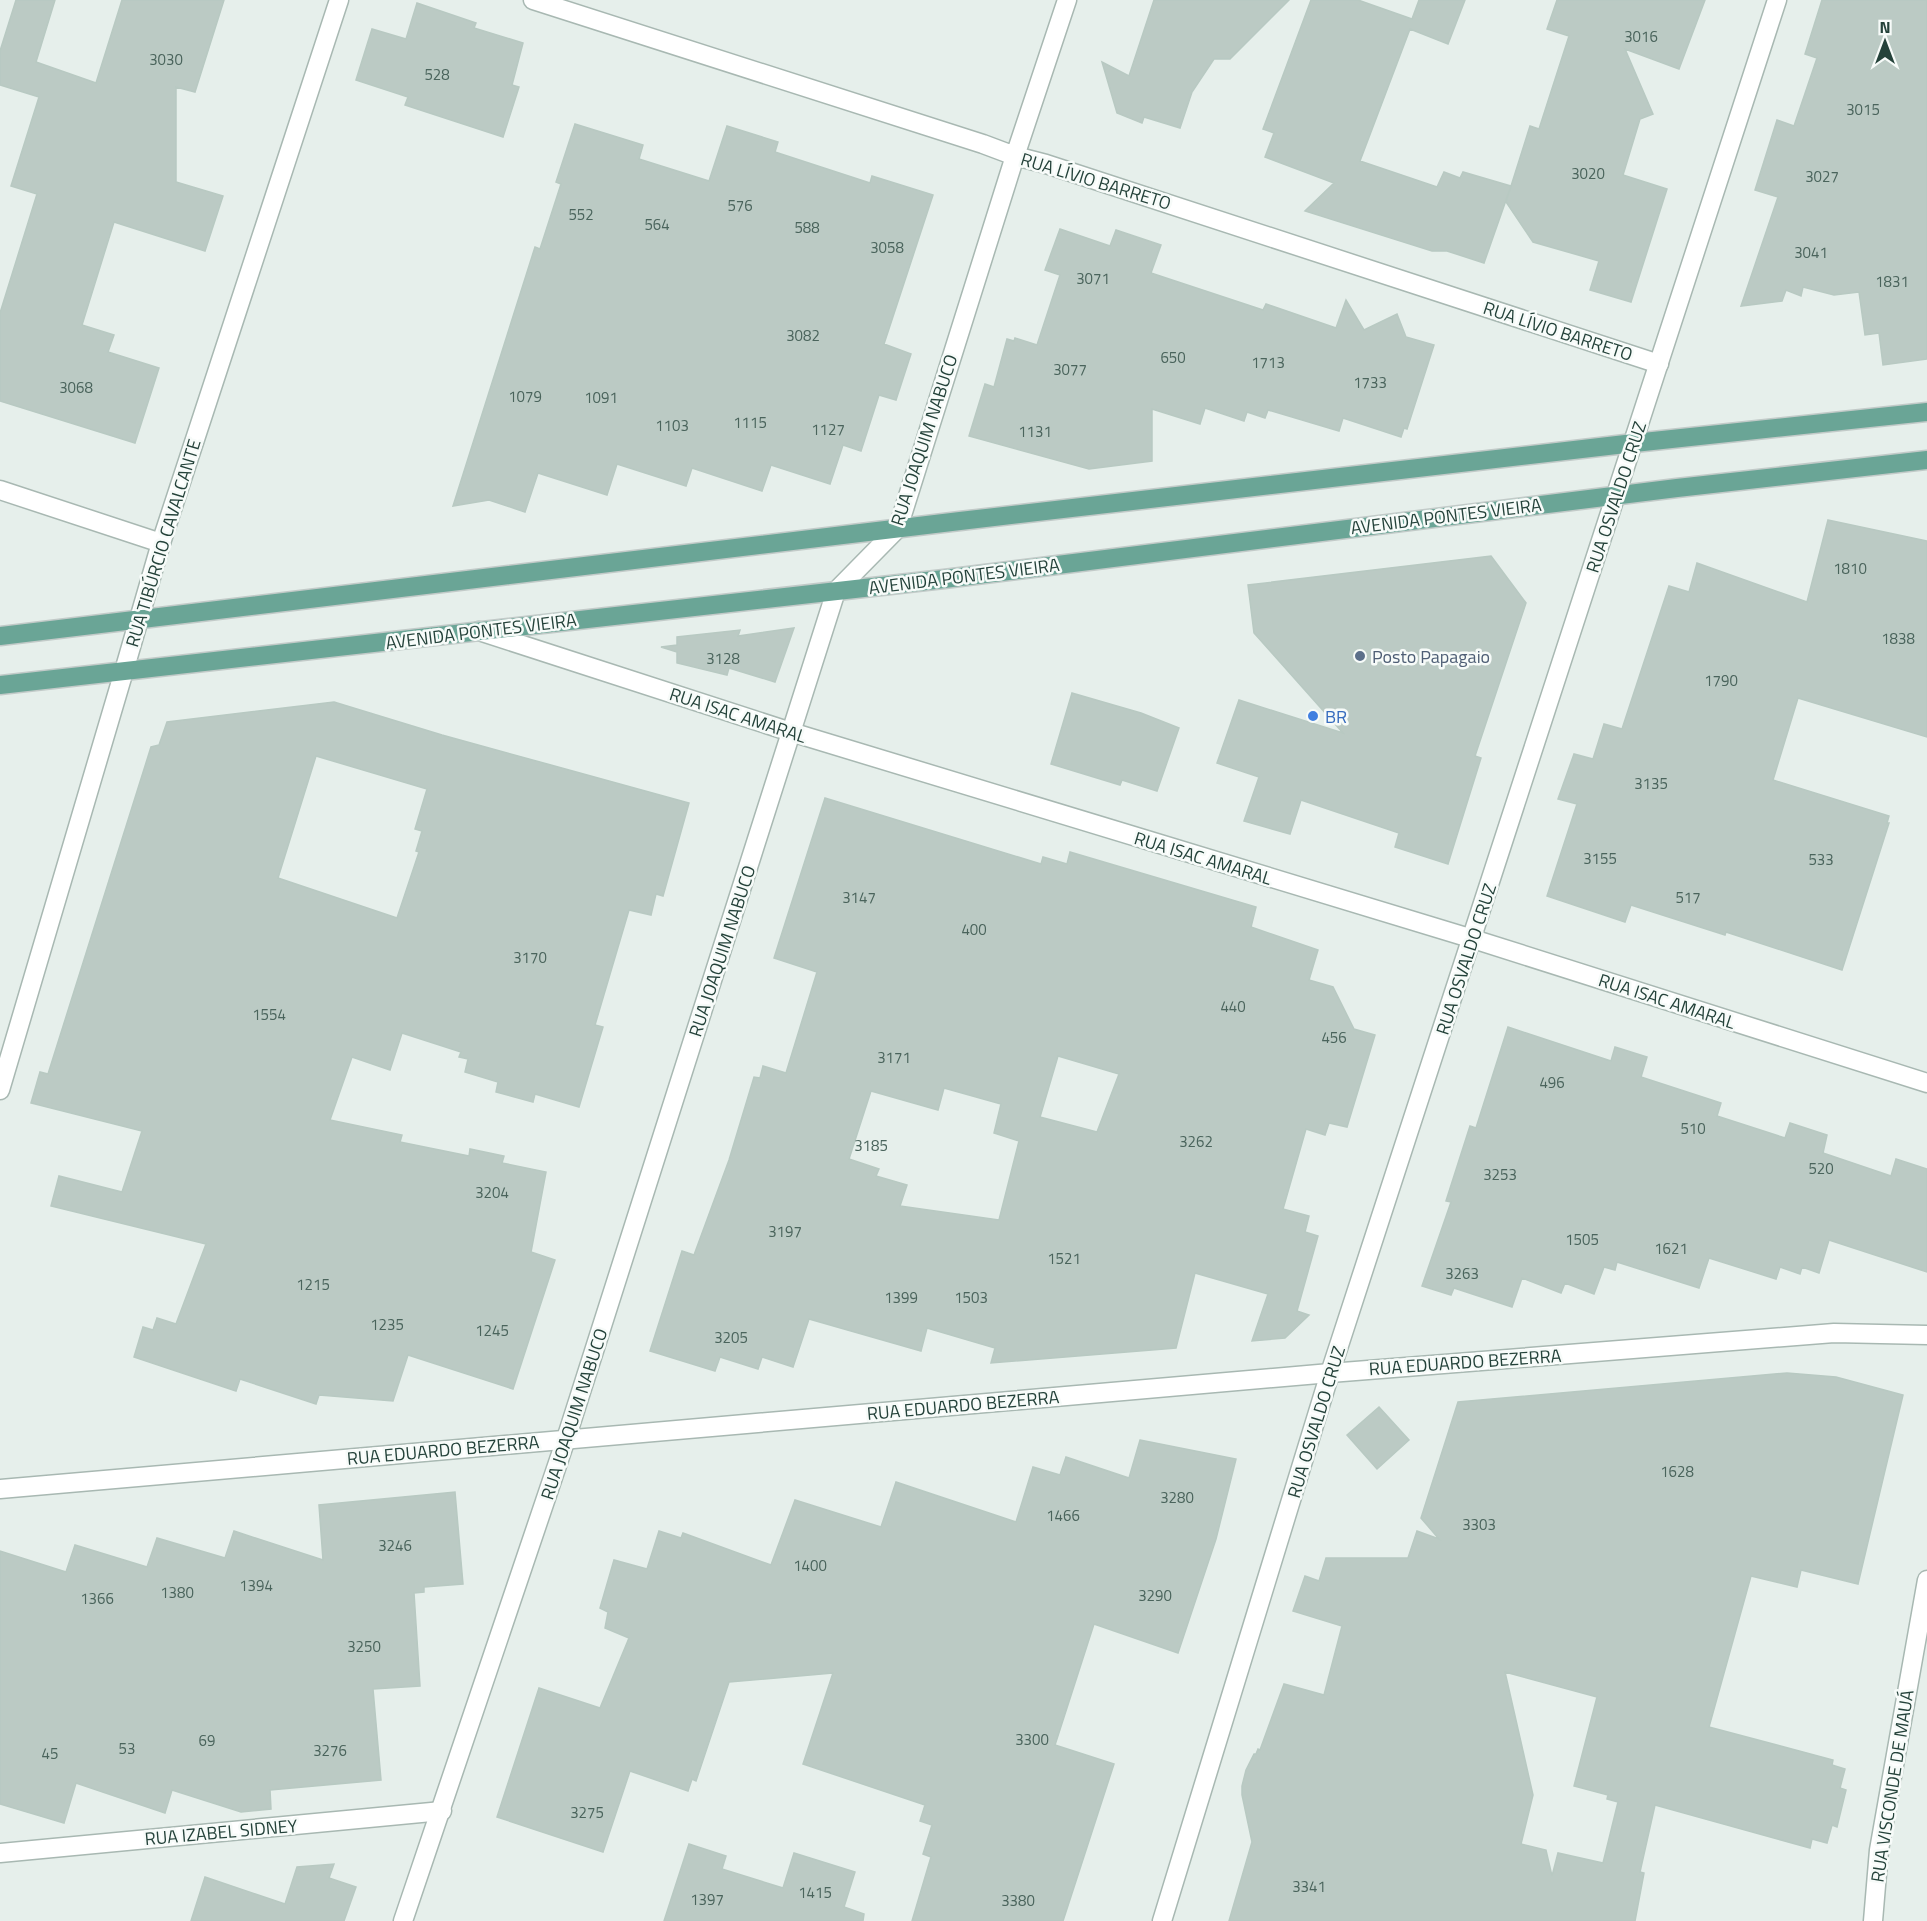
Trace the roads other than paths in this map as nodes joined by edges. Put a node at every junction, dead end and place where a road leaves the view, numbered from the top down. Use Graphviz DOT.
graph roads {
  1 [pos="339,0"];
  2 [pos="533,0"];
  3 [pos="1067,0"];
  4 [pos="1777,0"];
  5 [pos="1015,156"];
  6 [pos="1659,364"];
  7 [pos="1927,412"];
  8 [pos="1634,443"];
  9 [pos="1927,460"];
  10 [pos="0,490"];
  11 [pos="1616,496"];
  12 [pos="898,528"];
  13 [pos="162,543"];
  14 [pos="836,591"];
  15 [pos="139,620"];
  16 [pos="479,631"];
  17 [pos="0,636"];
  18 [pos="124,671"];
  19 [pos="0,686"];
  20 [pos="791,732"];
  21 [pos="1473,939"];
  22 [pos="1927,1083"];
  23 [pos="0,1090"];
  24 [pos="1927,1335"];
  25 [pos="1330,1373"];
  26 [pos="566,1439"];
  27 [pos="0,1489"];
  28 [pos="1927,1580"];
  29 [pos="442,1811"];
  30 [pos="0,1853"];
  31 [pos="403,1921"];
  32 [pos="1162,1921"];
  33 [pos="1873,1921"];
  1 -- 13 [label="street, RUA TIBÚRCIO CAVALCANTE"];
  2 -- 5 [label="street, RUA LÍVIO BARRETO"];
  3 -- 5 [label="street, RUA JOAQUIM NABUCO"];
  4 -- 6 [label="street, RUA OSVALDO CRUZ"];
  5 -- 6 [label="street, RUA LÍVIO BARRETO"];
  5 -- 12 [label="street, RUA JOAQUIM NABUCO"];
  6 -- 8 [label="street, RUA OSVALDO CRUZ"];
  7 -- 8 [label="main road"];
  8 -- 11 [label="street, RUA OSVALDO CRUZ"];
  8 -- 12 [label="main road"];
  9 -- 11 [label="main road, AVENIDA PONTES VIEIRA"];
  10 -- 13 [label="street"];
  11 -- 14 [label="main road, AVENIDA PONTES VIEIRA"];
  11 -- 21 [label="street, RUA OSVALDO CRUZ"];
  12 -- 14 [label="street, RUA JOAQUIM NABUCO"];
  12 -- 15 [label="main road"];
  13 -- 15 [label="street, RUA TIBÚRCIO CAVALCANTE"];
  14 -- 16 [label="main road, AVENIDA PONTES VIEIRA"];
  14 -- 20 [label="street, RUA JOAQUIM NABUCO"];
  15 -- 17 [label="main road"];
  15 -- 18 [label="street, RUA TIBÚRCIO CAVALCANTE"];
  16 -- 18 [label="main road, AVENIDA PONTES VIEIRA"];
  16 -- 20 [label="street, RUA ISAC AMARAL"];
  18 -- 19 [label="main road, AVENIDA PONTES VIEIRA"];
  18 -- 23 [label="street, RUA TIBÚRCIO CAVALCANTE"];
  20 -- 21 [label="street, RUA ISAC AMARAL"];
  20 -- 26 [label="street, RUA JOAQUIM NABUCO"];
  21 -- 22 [label="street, RUA ISAC AMARAL"];
  21 -- 25 [label="street, RUA OSVALDO CRUZ"];
  24 -- 25 [label="street, RUA EDUARDO BEZERRA"];
  25 -- 26 [label="street, RUA EDUARDO BEZERRA"];
  25 -- 32 [label="street, RUA OSVALDO CRUZ"];
  26 -- 27 [label="street, RUA EDUARDO BEZERRA"];
  26 -- 29 [label="street, RUA JOAQUIM NABUCO"];
  28 -- 33 [label="street, RUA VISCONDE DE MAUÁ"];
  29 -- 30 [label="street, RUA IZABEL SIDNEY"];
  29 -- 31 [label="street, RUA JOAQUIM NABUCO"];
}
